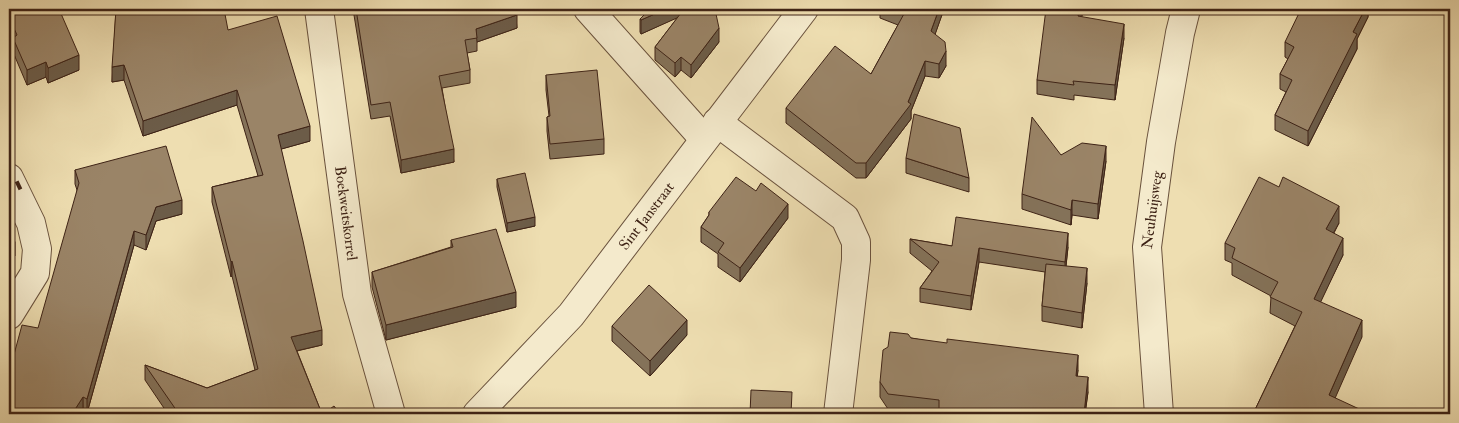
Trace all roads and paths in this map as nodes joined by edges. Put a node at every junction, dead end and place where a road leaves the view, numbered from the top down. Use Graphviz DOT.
graph roads {
  1 [pos="319,9"];
  2 [pos="588,9"];
  3 [pos="804,9"];
  4 [pos="1186,9"];
  5 [pos="711,130"];
  6 [pos="9,178"];
  7 [pos="9,315"];
  8 [pos="391,414"];
  9 [pos="477,414"];
  10 [pos="838,414"];
  11 [pos="1159,414"];
  1 -- 8 [label="street, Boekweitskorrel"];
  2 -- 5 [label="street"];
  3 -- 5 [label="street, Sint Janstraat"];
  4 -- 11 [label="street, Neuhuijsweg"];
  5 -- 9 [label="street, Sint Janstraat"];
  5 -- 10 [label="street"];
  6 -- 7 [label="street"];
}
